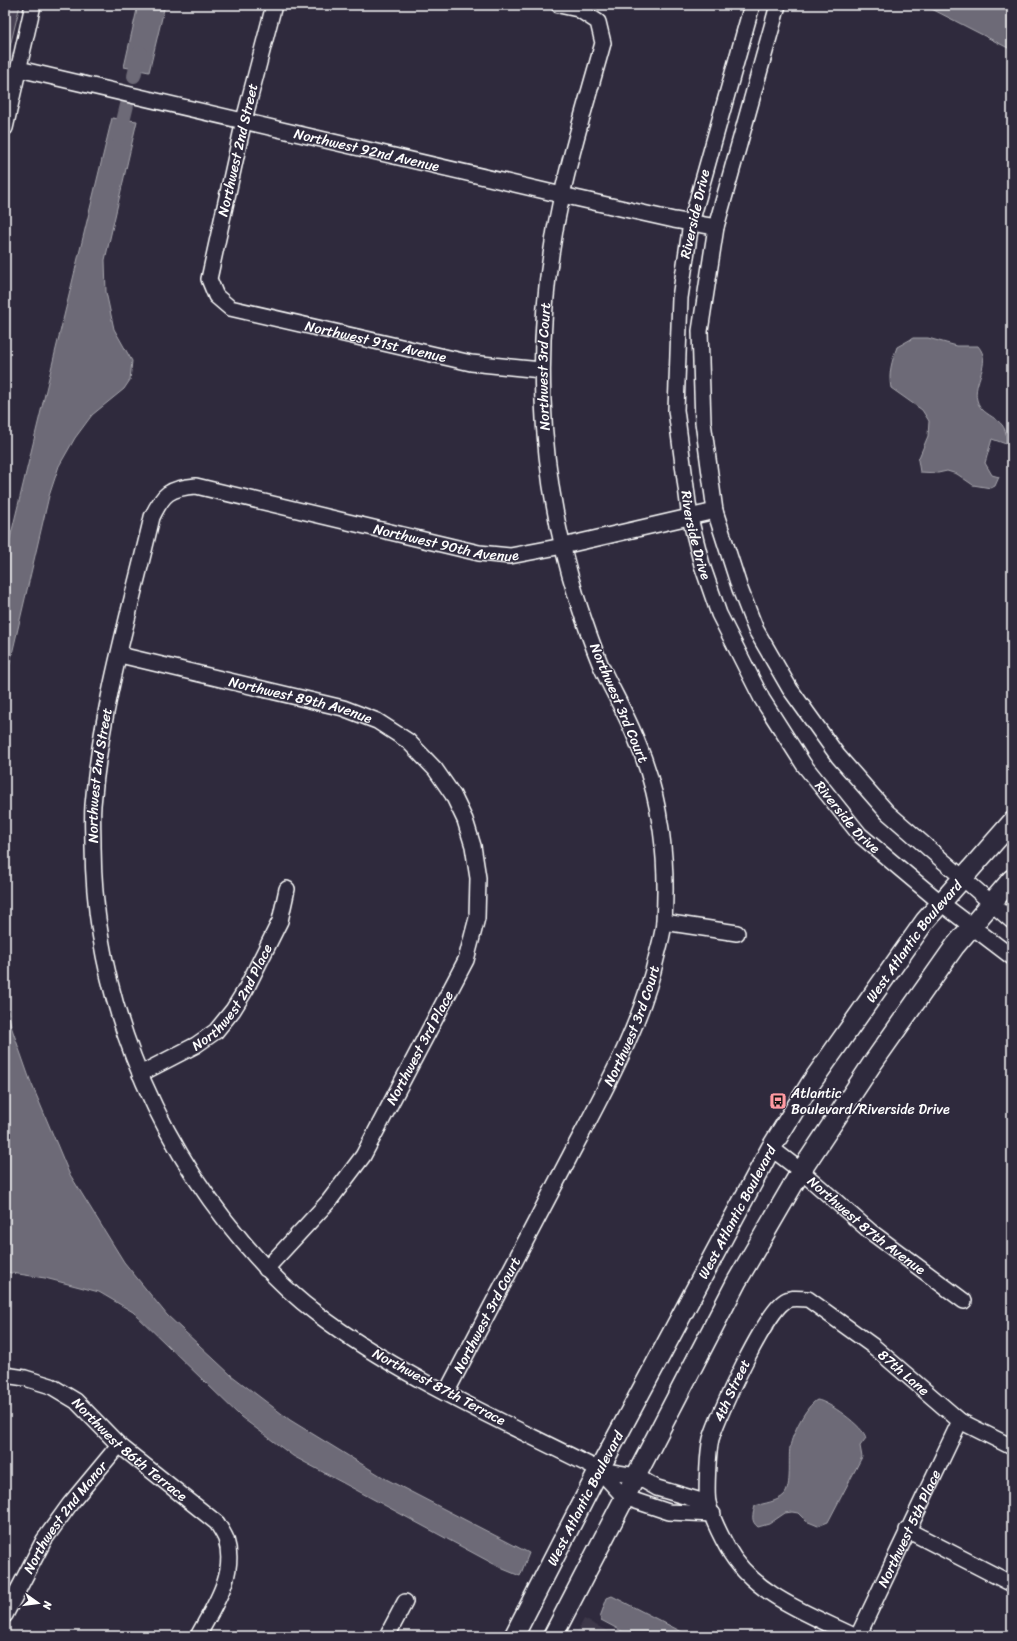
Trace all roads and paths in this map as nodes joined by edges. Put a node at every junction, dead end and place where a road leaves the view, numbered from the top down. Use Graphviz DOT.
graph roads {
  1 [pos="33,5"];
  2 [pos="274,5"];
  3 [pos="559,5"];
  4 [pos="752,5"];
  5 [pos="778,5"];
  6 [pos="19,69"];
  7 [pos="244,120"];
  8 [pos="5,128"];
  9 [pos="562,195"];
  10 [pos="691,223"];
  11 [pos="716,227"];
  12 [pos="216,296"];
  13 [pos="541,370"];
  14 [pos="178,487"];
  15 [pos="715,511"];
  16 [pos="690,518"];
  17 [pos="563,546"];
  18 [pos="120,655"];
  19 [pos="453,795"];
  20 [pos="1012,822"];
  21 [pos="962,879"];
  22 [pos="1012,879"];
  23 [pos="287,889"];
  24 [pos="941,903"];
  25 [pos="990,903"];
  26 [pos="1012,921"];
  27 [pos="664,922"];
  28 [pos="972,926"];
  29 [pos="737,933"];
  30 [pos="1012,957"];
  31 [pos="140,1074"];
  32 [pos="771,1148"];
  33 [pos="801,1171"];
  34 [pos="266,1269"];
  35 [pos="796,1298"];
  36 [pos="964,1301"];
  37 [pos="5,1375"];
  38 [pos="446,1392"];
  39 [pos="960,1420"];
  40 [pos="119,1445"];
  41 [pos="1012,1447"];
  42 [pos="599,1470"];
  43 [pos="636,1476"];
  44 [pos="624,1497"];
  45 [pos="711,1509"];
  46 [pos="907,1530"];
  47 [pos="1012,1584"];
  48 [pos="404,1602"];
  49 [pos="5,1615"];
  50 [pos="198,1636"];
  51 [pos="387,1636"];
  52 [pos="514,1636"];
  53 [pos="553,1636"];
  54 [pos="854,1636"];
  55 [pos="858,1636"];
  1 -- 6 [label="street"];
  2 -- 7 [label="street, Northwest 2nd Street"];
  3 -- 9 [label="street, Northwest 3rd Court"];
  4 -- 10 [label="street, Riverside Drive"];
  5 -- 11 [label="street, Riverside Drive"];
  6 -- 7 [label="street, Northwest 92nd Avenue"];
  6 -- 8 [label="street"];
  7 -- 9 [label="street, Northwest 92nd Avenue"];
  7 -- 12 [label="street, Northwest 2nd Street"];
  9 -- 10 [label="street, Northwest 92nd Avenue"];
  9 -- 13 [label="street, Northwest 3rd Court"];
  10 -- 11 [label="street, Northwest 92nd Avenue"];
  10 -- 16 [label="street, Riverside Drive"];
  11 -- 15 [label="street, Riverside Drive"];
  12 -- 13 [label="street, Northwest 91st Avenue"];
  13 -- 17 [label="street, Northwest 3rd Court"];
  14 -- 17 [label="street, Northwest 90th Avenue"];
  14 -- 18 [label="street, Northwest 2nd Street"];
  15 -- 16 [label="street, Northwest 90th Avenue"];
  15 -- 21 [label="street, Riverside Drive"];
  16 -- 17 [label="street, Northwest 90th Avenue"];
  16 -- 24 [label="street, Riverside Drive"];
  17 -- 27 [label="street, Northwest 3rd Court"];
  18 -- 19 [label="street, Northwest 89th Avenue"];
  18 -- 31 [label="street, Northwest 2nd Street"];
  19 -- 34 [label="street, Northwest 3rd Place"];
  20 -- 21 [label="main road, West Atlantic Boulevard"];
  21 -- 24 [label="main road, West Atlantic Boulevard"];
  21 -- 25 [label="street, Riverside Drive"];
  22 -- 25 [label="main road"];
  23 -- 31 [label="street, Northwest 2nd Place"];
  24 -- 28 [label="street, Riverside Drive"];
  24 -- 32 [label="main road, West Atlantic Boulevard"];
  25 -- 26 [label="street, Riverside Drive"];
  25 -- 28 [label="main road"];
  27 -- 29 [label="street"];
  27 -- 38 [label="street, Northwest 3rd Court"];
  28 -- 30 [label="street, Riverside Drive"];
  28 -- 33 [label="main road"];
  31 -- 34 [label="street, Northwest 87th Terrace"];
  32 -- 33 [label="street, Northwest 87th Avenue"];
  32 -- 42 [label="main road, West Atlantic Boulevard"];
  33 -- 36 [label="street, Northwest 87th Avenue"];
  33 -- 43 [label="main road"];
  34 -- 38 [label="street, Northwest 87th Terrace"];
  35 -- 39 [label="street, 87th Lane"];
  35 -- 45 [label="street, 4th Street"];
  37 -- 40 [label="street, Northwest 86th Terrace"];
  38 -- 42 [label="street, Northwest 87th Terrace"];
  39 -- 41 [label="street, 87th Lane"];
  39 -- 46 [label="street, Northwest 5th Place"];
  40 -- 49 [label="street, Northwest 2nd Manor"];
  40 -- 50 [label="street, Northwest 86th Terrace"];
  42 -- 43 [label="street, Northwest 87th Terrace"];
  42 -- 44 [label="street, Northwest 87th Terrace"];
  42 -- 52 [label="main road, West Atlantic Boulevard"];
  43 -- 44 [label="main road"];
  43 -- 45 [label="street, Northwest 87th Terrace"];
  44 -- 45 [label="street, Northwest 87th Terrace"];
  44 -- 53 [label="main road"];
  45 -- 54 [label="street"];
  46 -- 47 [label="street"];
  46 -- 55 [label="street, Northwest 5th Place"];
  48 -- 51 [label="street"];
}
